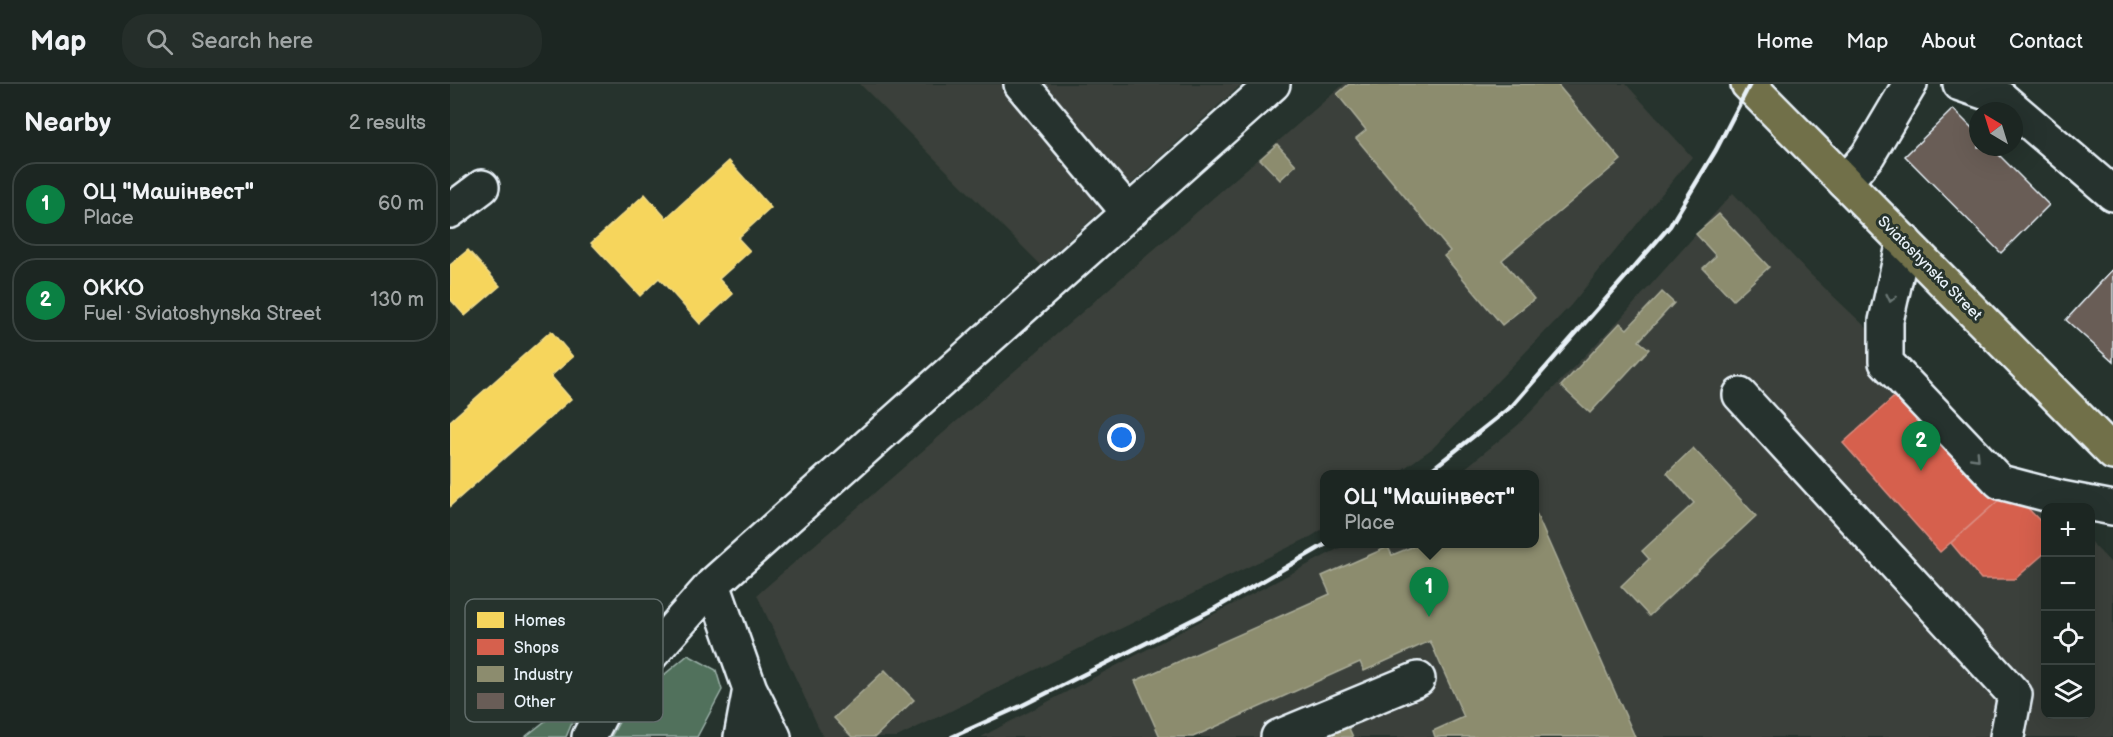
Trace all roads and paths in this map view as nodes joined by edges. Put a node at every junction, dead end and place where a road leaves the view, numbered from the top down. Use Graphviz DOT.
graph roads {
  1 [pos="1021,84"];
  2 [pos="1273,84"];
  3 [pos="1748,84"];
  4 [pos="1910,84"];
  5 [pos="1960,84"];
  6 [pos="1845,182"];
  7 [pos="482,187"];
  8 [pos="2113,194"];
  9 [pos="450,211"];
  10 [pos="1128,212"];
  11 [pos="1904,241"];
  12 [pos="1740,395"];
  13 [pos="2113,453"];
  14 [pos="2113,508"];
  15 [pos="713,584"];
  16 [pos="663,641"];
  17 [pos="1418,679"];
  18 [pos="750,689"];
  19 [pos="597,722"];
  20 [pos="589,737"];
  21 [pos="741,737"];
  22 [pos="774,737"];
  23 [pos="1278,737"];
  24 [pos="2007,737"];
  1 -- 10 [label="lane"];
  2 -- 10 [label="lane"];
  3 -- 6 [label="main road, Sviatoshynska Street"];
  4 -- 6 [label="lane"];
  5 -- 8 [label="lane"];
  6 -- 11 [label="main road, Sviatoshynska Street"];
  7 -- 9 [label="lane"];
  10 -- 15 [label="lane"];
  11 -- 13 [label="main road, Sviatoshynska Street"];
  11 -- 14 [label="lane, one-way"];
  12 -- 24 [label="lane"];
  15 -- 16 [label="lane"];
  15 -- 18 [label="lane"];
  17 -- 23 [label="lane"];
  18 -- 21 [label="lane"];
  18 -- 22 [label="lane"];
  19 -- 20 [label="lane"];
}
